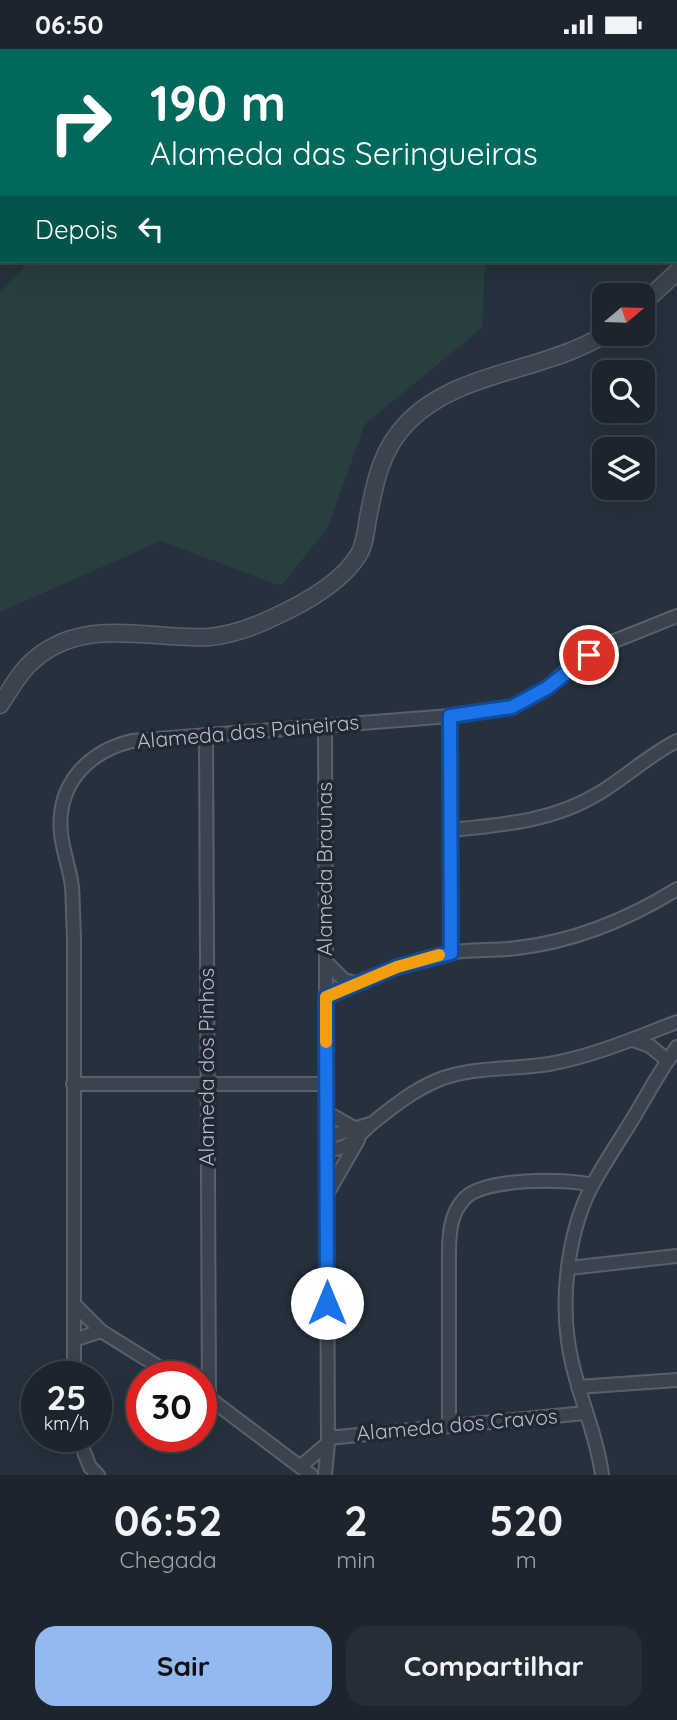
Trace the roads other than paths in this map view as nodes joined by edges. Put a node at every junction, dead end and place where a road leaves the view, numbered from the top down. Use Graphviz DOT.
graph roads {
  1 [pos="677,272"];
  2 [pos="655,292"];
  3 [pos="592,341"];
  4 [pos="677,616"];
  5 [pos="0,705"];
  6 [pos="450,716"];
  7 [pos="325,725"];
  8 [pos="206,735"];
  9 [pos="677,741"];
  10 [pos="450,830"];
  11 [pos="677,888"];
  12 [pos="451,953"];
  13 [pos="326,962"];
  14 [pos="356,983"];
  15 [pos="326,997"];
  16 [pos="677,1023"];
  17 [pos="659,1029"];
  18 [pos="677,1038"];
  19 [pos="633,1040"];
  20 [pos="677,1047"];
  21 [pos="667,1061"];
  22 [pos="73,1083"];
  23 [pos="208,1084"];
  24 [pos="326,1084"];
  25 [pos="326,1112"];
  26 [pos="356,1133"];
  27 [pos="327,1143"];
  28 [pos="592,1185"];
  29 [pos="327,1194"];
  30 [pos="677,1256"];
  31 [pos="569,1268"];
  32 [pos="74,1304"];
  33 [pos="101,1331"];
  34 [pos="74,1341"];
  35 [pos="74,1361"];
  36 [pos="149,1361"];
  37 [pos="205,1361"];
  38 [pos="677,1380"];
  39 [pos="578,1387"];
  40 [pos="217,1405"];
  41 [pos="585,1413"];
  42 [pos="449,1426"];
  43 [pos="328,1441"];
  44 [pos="84,1452"];
  45 [pos="301,1466"];
  46 [pos="98,1475"];
  47 [pos="311,1475"];
  48 [pos="325,1475"];
  49 [pos="602,1475"];
  1 -- 2 [label="street"];
  3 -- 5 [label="street"];
  4 -- 6 [label="street, Alameda das Paineiras"];
  6 -- 7 [label="street, Alameda das Paineiras"];
  6 -- 10 [label="street"];
  7 -- 8 [label="street, Alameda das Paineiras"];
  7 -- 13 [label="street, Alameda Braunas"];
  8 -- 22 [label="street, Alameda das Paineiras"];
  8 -- 23 [label="street, Alameda dos Pinhos"];
  9 -- 10 [label="street"];
  10 -- 12 [label="street"];
  11 -- 12 [label="street"];
  12 -- 14 [label="street"];
  13 -- 14 [label="street"];
  13 -- 15 [label="street, Alameda Braunas"];
  14 -- 15 [label="street"];
  15 -- 24 [label="street, Alameda Braunas"];
  16 -- 17 [label="street"];
  17 -- 18 [label="street"];
  17 -- 19 [label="street"];
  19 -- 21 [label="street"];
  19 -- 26 [label="street"];
  20 -- 21 [label="street"];
  21 -- 28 [label="street"];
  22 -- 23 [label="street"];
  22 -- 32 [label="street, Alameda das Paineiras"];
  23 -- 24 [label="street"];
  23 -- 37 [label="street, Alameda dos Pinhos"];
  24 -- 25 [label="street, Alameda Braunas"];
  25 -- 26 [label="street"];
  25 -- 27 [label="street, Alameda Braunas"];
  26 -- 27 [label="street"];
  26 -- 29 [label="street"];
  27 -- 29 [label="street, Alameda Braunas"];
  28 -- 31 [label="street"];
  28 -- 42 [label="street"];
  29 -- 43 [label="street, Alameda Braunas"];
  30 -- 31 [label="street"];
  31 -- 39 [label="street"];
  32 -- 33 [label="street"];
  32 -- 34 [label="street, Alameda das Paineiras"];
  33 -- 34 [label="street"];
  33 -- 36 [label="street"];
  34 -- 35 [label="street, Alameda das Paineiras"];
  38 -- 39 [label="street"];
  39 -- 41 [label="street"];
  40 -- 45 [label="street"];
  41 -- 42 [label="street, Alameda dos Cravos"];
  41 -- 49 [label="street"];
  42 -- 43 [label="street, Alameda dos Cravos"];
  43 -- 45 [label="street, Alameda dos Cravos"];
  43 -- 48 [label="street, Alameda Braunas"];
  44 -- 46 [label="street"];
  45 -- 47 [label="street"];
}
